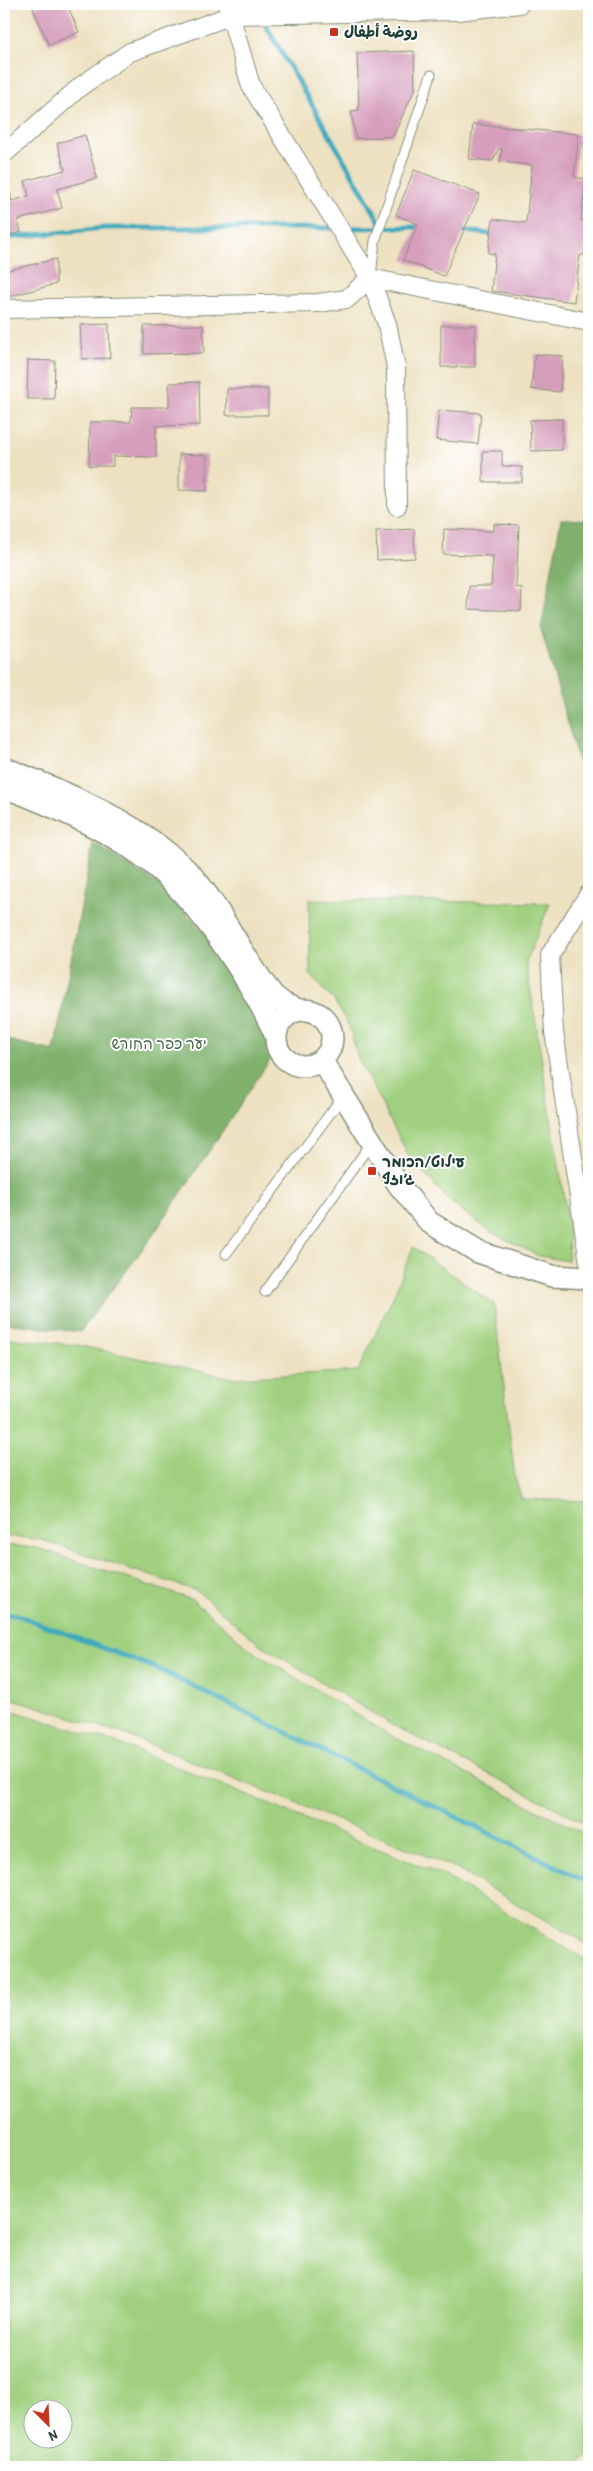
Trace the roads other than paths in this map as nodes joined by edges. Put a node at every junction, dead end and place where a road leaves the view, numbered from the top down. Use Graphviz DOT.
graph roads {
  1 [pos="520,4"];
  2 [pos="229,10"];
  3 [pos="431,76"];
  4 [pos="4,154"];
  5 [pos="370,278"];
  6 [pos="4,309"];
  7 [pos="589,322"];
  8 [pos="397,506"];
  9 [pos="4,768"];
  10 [pos="4,787"];
  11 [pos="589,894"];
  12 [pos="299,1010"];
  13 [pos="276,1036"];
  14 [pos="322,1061"];
  15 [pos="342,1096"];
  16 [pos="373,1142"];
  17 [pos="226,1254"];
  18 [pos="589,1263"];
  19 [pos="589,1278"];
  20 [pos="264,1292"];
  1 -- 2 [label="street"];
  2 -- 4 [label="street"];
  2 -- 5 [label="street"];
  3 -- 5 [label="lane"];
  5 -- 6 [label="street"];
  5 -- 7 [label="street"];
  5 -- 8 [label="street"];
  9 -- 12 [label="street"];
  10 -- 13 [label="street"];
  11 -- 18 [label="street"];
  12 -- 13 [label="street"];
  12 -- 14 [label="street"];
  13 -- 14 [label="street"];
  14 -- 15 [label="street"];
  15 -- 16 [label="street"];
  15 -- 17 [label="lane"];
  16 -- 19 [label="street"];
  16 -- 20 [label="lane"];
}
